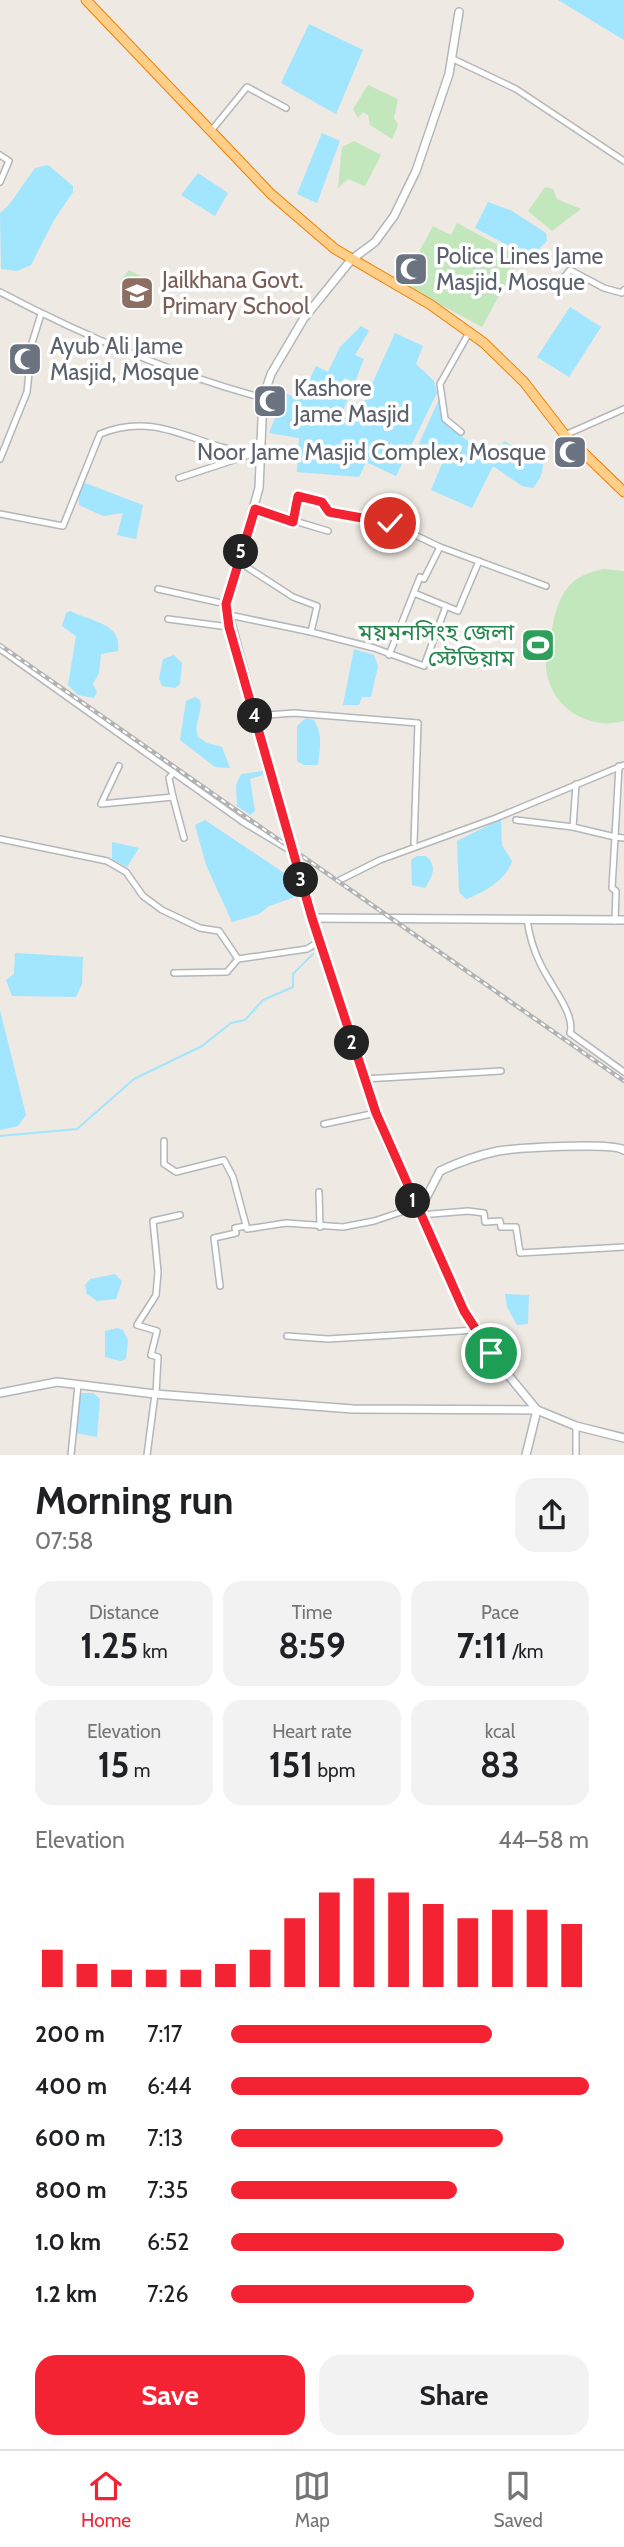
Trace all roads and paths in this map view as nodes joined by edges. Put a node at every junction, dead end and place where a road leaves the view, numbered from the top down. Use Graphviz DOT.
graph roads {
  1 [pos="86,0"];
  2 [pos="459,12"];
  3 [pos="451,58"];
  4 [pos="286,108"];
  5 [pos="211,131"];
  6 [pos="0,155"];
  7 [pos="624,161"];
  8 [pos="0,182"];
  9 [pos="351,260"];
  10 [pos="554,290"];
  11 [pos="624,290"];
  12 [pos="0,292"];
  13 [pos="41,314"];
  14 [pos="470,331"];
  15 [pos="263,398"];
  16 [pos="624,409"];
  17 [pos="461,432"];
  18 [pos="565,435"];
  19 [pos="255,453"];
  20 [pos="0,458"];
  21 [pos="179,478"];
  22 [pos="624,492"];
  23 [pos="255,509"];
  24 [pos="0,514"];
  25 [pos="293,522"];
  26 [pos="328,531"];
  27 [pos="440,547"];
  28 [pos="479,561"];
  29 [pos="239,562"];
  30 [pos="546,586"];
  31 [pos="158,589"];
  32 [pos="414,593"];
  33 [pos="226,604"];
  34 [pos="446,606"];
  35 [pos="228,615"];
  36 [pos="168,619"];
  37 [pos="229,627"];
  38 [pos="311,632"];
  39 [pos="0,649"];
  40 [pos="389,655"];
  41 [pos="254,716"];
  42 [pos="622,765"];
  43 [pos="119,766"];
  44 [pos="174,772"];
  45 [pos="576,784"];
  46 [pos="173,797"];
  47 [pos="516,820"];
  48 [pos="573,827"];
  49 [pos="615,837"];
  50 [pos="184,838"];
  51 [pos="624,838"];
  52 [pos="0,839"];
  53 [pos="414,843"];
  54 [pos="293,852"];
  55 [pos="340,880"];
  56 [pos="312,918"];
  57 [pos="527,919"];
  58 [pos="624,920"];
  59 [pos="615,921"];
  60 [pos="320,941"];
  61 [pos="238,959"];
  62 [pos="174,973"];
  63 [pos="501,1071"];
  64 [pos="624,1072"];
  65 [pos="365,1079"];
  66 [pos="376,1113"];
  67 [pos="324,1124"];
  68 [pos="164,1140"];
  69 [pos="624,1150"];
  70 [pos="319,1192"];
  71 [pos="417,1209"];
  72 [pos="180,1215"];
  73 [pos="246,1226"];
  74 [pos="320,1227"];
  75 [pos="624,1247"];
  76 [pos="220,1286"];
  77 [pos="477,1330"];
  78 [pos="287,1336"];
  79 [pos="78,1385"];
  80 [pos="0,1393"];
  81 [pos="156,1394"];
  82 [pos="537,1410"];
  83 [pos="576,1426"];
  84 [pos="624,1438"];
  85 [pos="71,1455"];
  86 [pos="147,1455"];
  87 [pos="526,1455"];
  88 [pos="576,1455"];
  1 -- 5 [label="highway"];
  2 -- 3 [label="street"];
  3 -- 7 [label="street"];
  3 -- 9 [label="street"];
  4 -- 5 [label="street"];
  5 -- 9 [label="highway"];
  6 -- 8 [label="street"];
  9 -- 14 [label="highway"];
  9 -- 15 [label="street"];
  10 -- 11 [label="street"];
  12 -- 13 [label="street"];
  13 -- 15 [label="street"];
  13 -- 20 [label="street"];
  14 -- 17 [label="street"];
  14 -- 18 [label="highway"];
  15 -- 19 [label="street"];
  16 -- 18 [label="street"];
  18 -- 22 [label="highway"];
  19 -- 21 [label="street"];
  19 -- 23 [label="street"];
  19 -- 24 [label="street"];
  23 -- 25 [label="street"];
  23 -- 29 [label="street"];
  25 -- 26 [label="street"];
  25 -- 27 [label="street"];
  27 -- 28 [label="street"];
  27 -- 32 [label="street"];
  28 -- 30 [label="street"];
  28 -- 34 [label="street"];
  29 -- 33 [label="street"];
  29 -- 38 [label="street"];
  31 -- 33 [label="street"];
  32 -- 34 [label="street"];
  32 -- 40 [label="street"];
  33 -- 35 [label="street"];
  34 -- 40 [label="street"];
  35 -- 37 [label="street"];
  35 -- 38 [label="street"];
  36 -- 37 [label="street"];
  37 -- 41 [label="street"];
  38 -- 40 [label="street"];
  39 -- 44 [label="street"];
  41 -- 53 [label="street"];
  41 -- 54 [label="street"];
  42 -- 45 [label="street"];
  42 -- 49 [label="street"];
  43 -- 46 [label="street"];
  44 -- 46 [label="street"];
  44 -- 54 [label="street"];
  45 -- 48 [label="street"];
  45 -- 55 [label="street"];
  46 -- 50 [label="street"];
  47 -- 48 [label="street"];
  48 -- 49 [label="street"];
  49 -- 51 [label="street"];
  49 -- 59 [label="street"];
  52 -- 61 [label="street"];
  54 -- 56 [label="street"];
  56 -- 57 [label="street"];
  56 -- 60 [label="street"];
  57 -- 59 [label="street"];
  57 -- 64 [label="street"];
  58 -- 59 [label="street"];
  60 -- 61 [label="street"];
  60 -- 65 [label="street"];
  61 -- 62 [label="street"];
  63 -- 65 [label="street"];
  65 -- 66 [label="street"];
  66 -- 67 [label="street"];
  66 -- 71 [label="street"];
  68 -- 73 [label="street"];
  69 -- 71 [label="street"];
  70 -- 74 [label="street"];
  71 -- 74 [label="street"];
  71 -- 75 [label="street"];
  71 -- 77 [label="street"];
  72 -- 81 [label="street"];
  73 -- 74 [label="street"];
  73 -- 76 [label="street"];
  77 -- 78 [label="street"];
  77 -- 82 [label="street"];
  79 -- 80 [label="street"];
  79 -- 81 [label="street"];
  79 -- 85 [label="street"];
  81 -- 82 [label="street"];
  81 -- 86 [label="street"];
  82 -- 83 [label="street"];
  82 -- 87 [label="street"];
  83 -- 84 [label="street"];
  83 -- 88 [label="street"];
}
